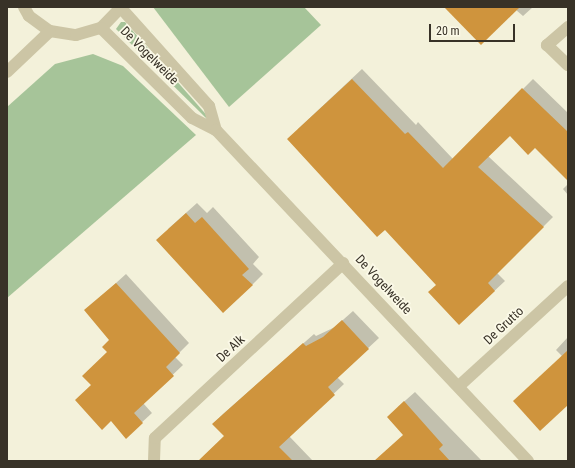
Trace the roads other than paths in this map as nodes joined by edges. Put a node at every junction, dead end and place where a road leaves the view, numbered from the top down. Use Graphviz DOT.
graph roads {
  1 [pos="24,7"];
  2 [pos="121,8"];
  3 [pos="568,27"];
  4 [pos="101,28"];
  5 [pos="50,31"];
  6 [pos="568,65"];
  7 [pos="7,72"];
  8 [pos="216,130"];
  9 [pos="343,264"];
  10 [pos="568,286"];
  11 [pos="459,386"];
  12 [pos="154,461"];
  13 [pos="528,461"];
  1 -- 5 [label="street"];
  2 -- 4 [label="street"];
  2 -- 8 [label="street, De Vogelweide"];
  3 -- 6 [label="street"];
  4 -- 5 [label="street"];
  4 -- 8 [label="street, De Vogelweide"];
  5 -- 7 [label="street"];
  8 -- 9 [label="street, De Vogelweide"];
  9 -- 11 [label="street, De Vogelweide"];
  9 -- 12 [label="street, De Alk"];
  10 -- 11 [label="street, De Grutto"];
  11 -- 13 [label="street, De Vogelweide"];
}
